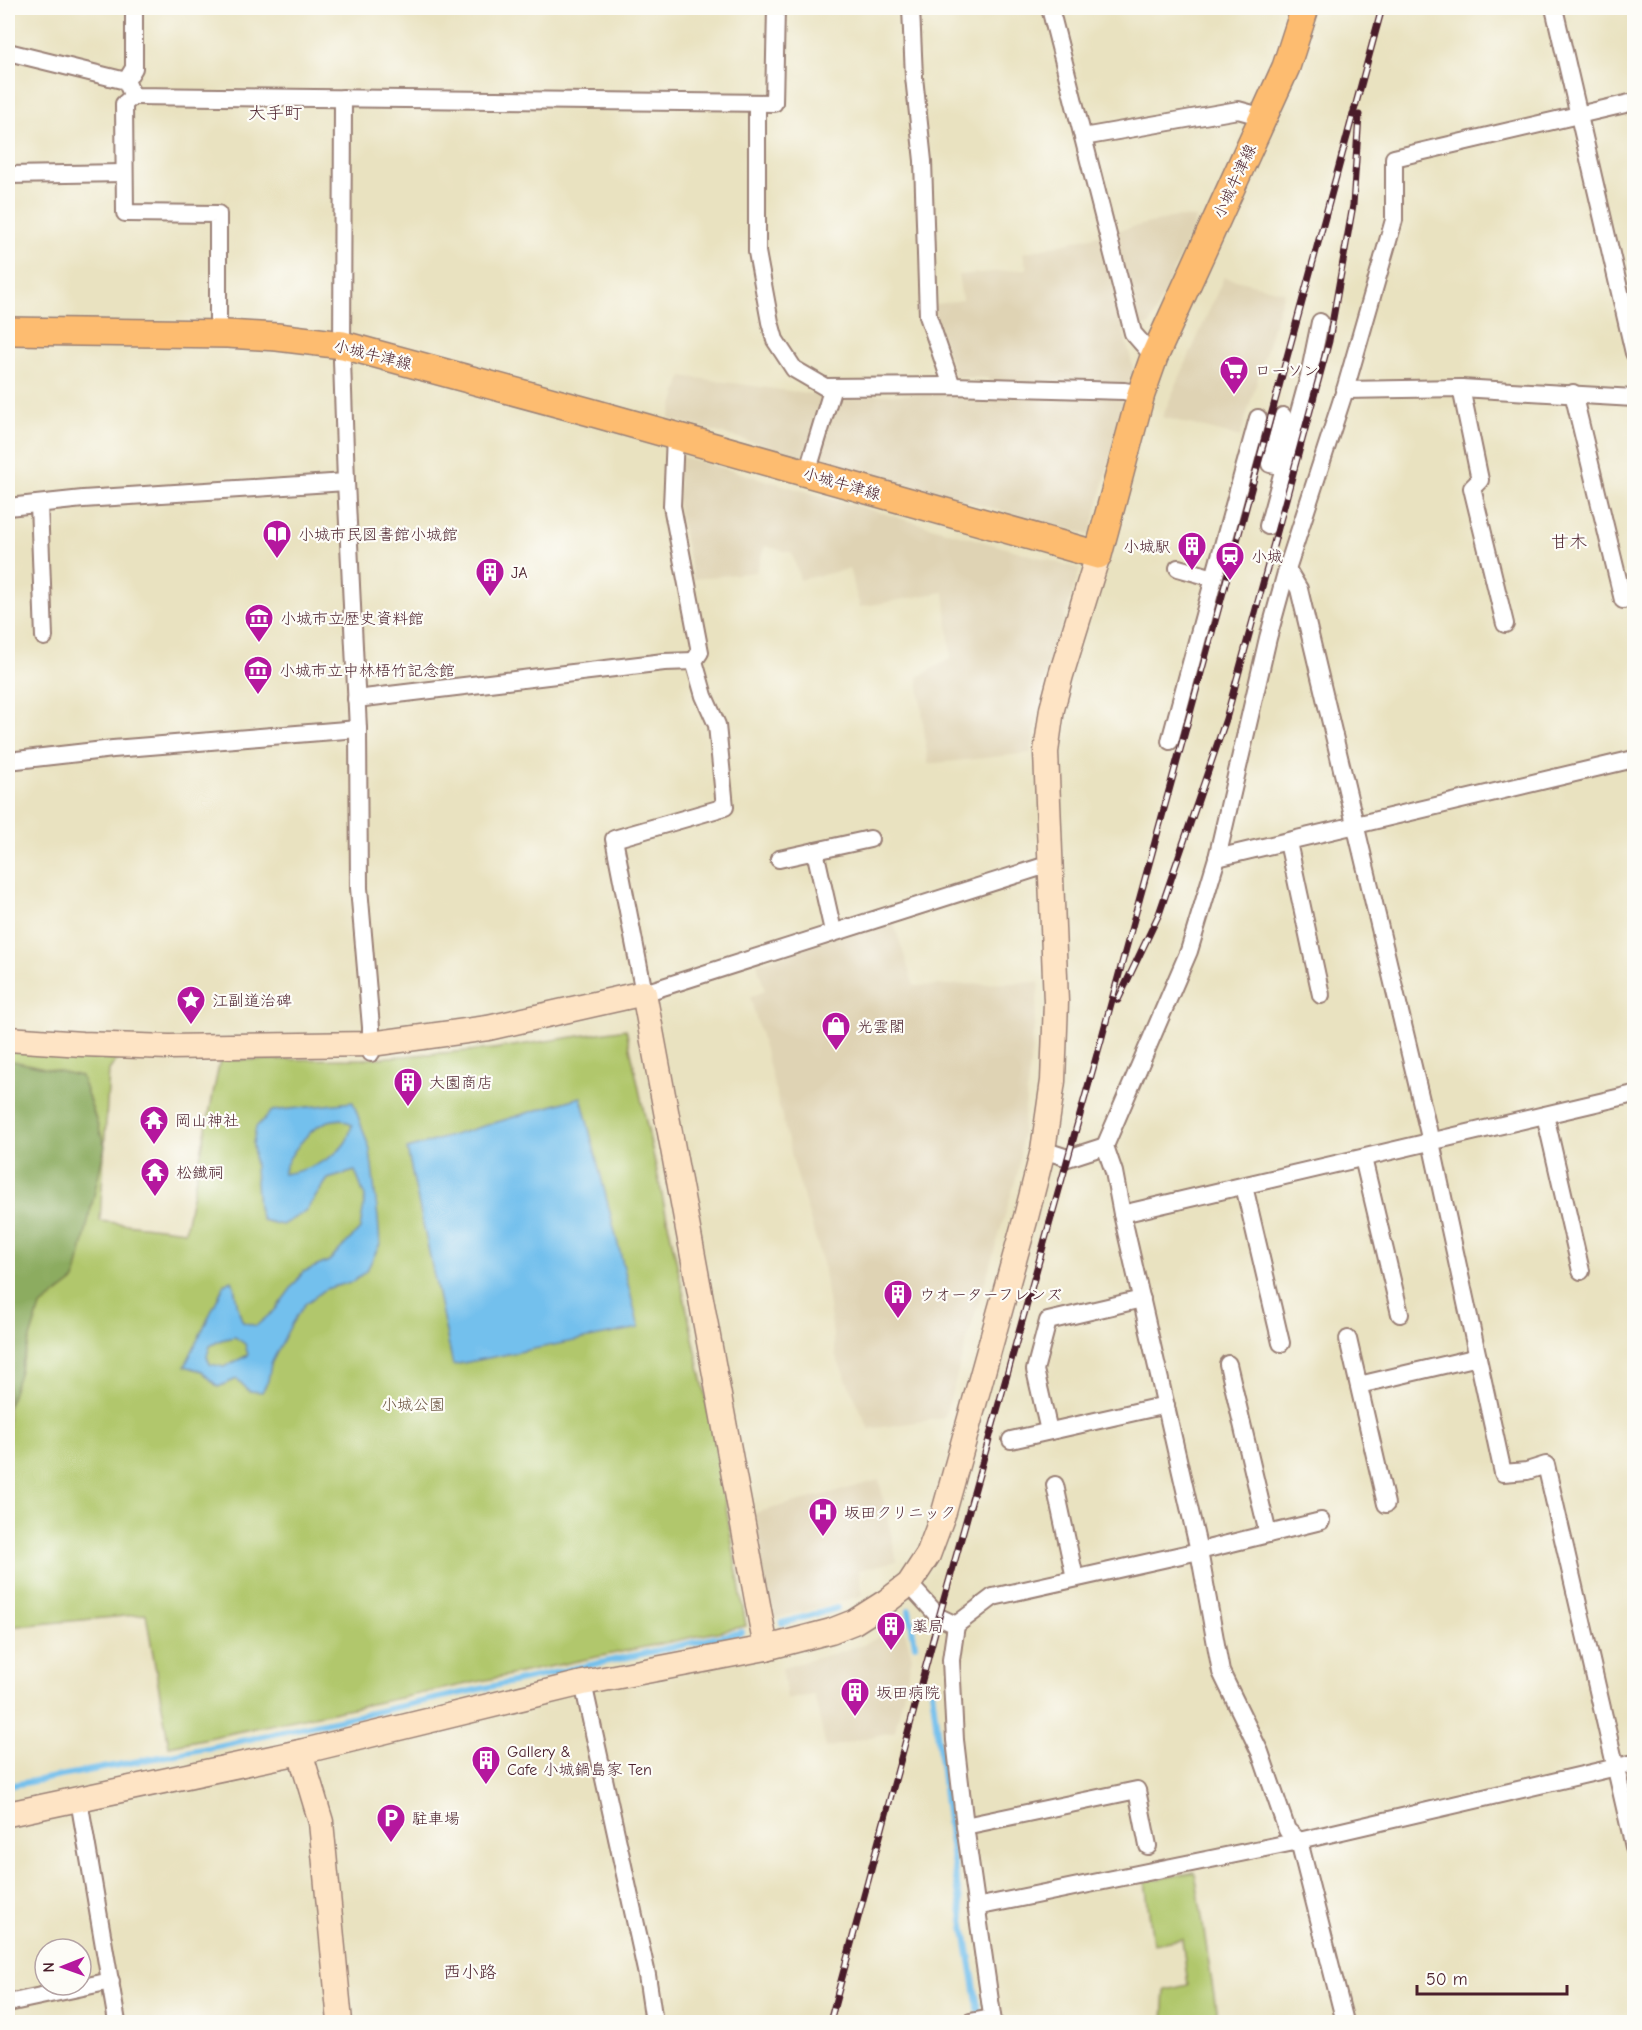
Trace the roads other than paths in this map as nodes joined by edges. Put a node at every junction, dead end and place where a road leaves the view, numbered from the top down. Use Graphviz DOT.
graph roads {
  1 [pos="134,8"];
  2 [pos="776,8"];
  3 [pos="911,8"];
  4 [pos="1050,8"];
  5 [pos="1305,8"];
  6 [pos="1554,8"];
  7 [pos="8,51"];
  8 [pos="129,88"];
  9 [pos="344,98"];
  10 [pos="1635,102"];
  11 [pos="757,104"];
  12 [pos="1579,114"];
  13 [pos="1263,117"];
  14 [pos="1083,137"];
  15 [pos="124,173"];
  16 [pos="8,175"];
  17 [pos="1320,322"];
  18 [pos="8,331"];
  19 [pos="218,334"];
  20 [pos="343,345"];
  21 [pos="1635,353"];
  22 [pos="1154,357"];
  23 [pos="952,386"];
  24 [pos="833,387"];
  25 [pos="1461,388"];
  26 [pos="1345,390"];
  27 [pos="1573,393"];
  28 [pos="1141,394"];
  29 [pos="1635,398"];
  30 [pos="1290,420"];
  31 [pos="675,436"];
  32 [pos="807,473"];
  33 [pos="345,482"];
  34 [pos="39,504"];
  35 [pos="8,507"];
  36 [pos="1268,526"];
  37 [pos="1098,555"];
  38 [pos="1178,568"];
  39 [pos="1287,569"];
  40 [pos="1212,577"];
  41 [pos="1623,600"];
  42 [pos="1505,624"];
  43 [pos="44,637"];
  44 [pos="694,660"];
  45 [pos="356,699"];
  46 [pos="358,729"];
  47 [pos="1170,741"];
  48 [pos="1635,759"];
  49 [pos="8,761"];
  50 [pos="1355,826"];
  51 [pos="870,839"];
  52 [pos="1287,842"];
  53 [pos="815,851"];
  54 [pos="1217,858"];
  55 [pos="779,859"];
  56 [pos="1050,864"];
  57 [pos="832,931"];
  58 [pos="644,993"];
  59 [pos="1321,994"];
  60 [pos="8,1039"];
  61 [pos="371,1050"];
  62 [pos="1635,1094"];
  63 [pos="1545,1115"];
  64 [pos="1431,1142"];
  65 [pos="1105,1146"];
  66 [pos="1043,1150"];
  67 [pos="1363,1158"];
  68 [pos="1244,1186"];
  69 [pos="1122,1214"];
  70 [pos="1581,1271"];
  71 [pos="1142,1299"];
  72 [pos="1400,1314"];
  73 [pos="1348,1339"];
  74 [pos="1281,1343"];
  75 [pos="1478,1357"];
  76 [pos="1228,1364"];
  77 [pos="1359,1385"];
  78 [pos="1166,1405"];
  79 [pos="1049,1431"];
  80 [pos="1011,1440"];
  81 [pos="1055,1485"];
  82 [pos="1386,1504"];
  83 [pos="1321,1521"];
  84 [pos="1268,1534"];
  85 [pos="1199,1551"];
  86 [pos="1075,1578"];
  87 [pos="909,1584"];
  88 [pos="956,1625"];
  89 [pos="766,1648"];
  90 [pos="583,1683"];
  91 [pos="300,1752"];
  92 [pos="1635,1762"];
  93 [pos="1616,1767"];
  94 [pos="79,1800"];
  95 [pos="8,1814"];
  96 [pos="965,1826"];
  97 [pos="1299,1841"];
  98 [pos="1148,1846"];
  99 [pos="1635,1847"];
  100 [pos="976,1907"];
  101 [pos="111,1981"];
  102 [pos="8,2003"];
  103 [pos="992,2020"];
  104 [pos="117,2022"];
  105 [pos="340,2022"];
  106 [pos="654,2022"];
  107 [pos="970,2022"];
  108 [pos="1345,2022"];
  1 -- 8 [label="street"];
  2 -- 11 [label="street"];
  3 -- 23 [label="street"];
  4 -- 14 [label="street"];
  5 -- 13 [label="main road, 小城牛津線"];
  6 -- 12 [label="street"];
  7 -- 8 [label="street"];
  8 -- 9 [label="street"];
  8 -- 15 [label="street"];
  9 -- 11 [label="street"];
  9 -- 20 [label="street"];
  10 -- 12 [label="street"];
  11 -- 24 [label="street"];
  12 -- 21 [label="street"];
  12 -- 26 [label="street"];
  13 -- 14 [label="street"];
  13 -- 22 [label="main road, 小城牛津線"];
  14 -- 22 [label="street"];
  15 -- 16 [label="street"];
  15 -- 19 [label="street"];
  17 -- 30 [label="street"];
  18 -- 19 [label="main road, 小城牛津線"];
  19 -- 20 [label="main road, 小城牛津線"];
  20 -- 31 [label="main road, 小城牛津線"];
  20 -- 33 [label="street"];
  22 -- 28 [label="main road, 小城牛津線"];
  23 -- 24 [label="street"];
  23 -- 28 [label="street"];
  24 -- 32 [label="street"];
  25 -- 26 [label="street"];
  25 -- 27 [label="street"];
  25 -- 42 [label="street"];
  26 -- 39 [label="street"];
  27 -- 29 [label="street"];
  27 -- 41 [label="street"];
  28 -- 37 [label="main road, 小城牛津線"];
  30 -- 36 [label="street"];
  30 -- 40 [label="street"];
  31 -- 32 [label="main road, 小城牛津線"];
  31 -- 44 [label="street"];
  32 -- 37 [label="main road, 小城牛津線"];
  33 -- 34 [label="street"];
  33 -- 45 [label="street"];
  34 -- 35 [label="street"];
  34 -- 43 [label="street"];
  37 -- 56 [label="street"];
  38 -- 40 [label="street"];
  39 -- 50 [label="street"];
  39 -- 54 [label="street"];
  40 -- 47 [label="street"];
  44 -- 45 [label="street"];
  44 -- 58 [label="street"];
  45 -- 46 [label="street"];
  46 -- 49 [label="street"];
  46 -- 61 [label="street"];
  48 -- 50 [label="street"];
  50 -- 52 [label="street"];
  50 -- 64 [label="street"];
  51 -- 53 [label="street"];
  52 -- 54 [label="street"];
  52 -- 59 [label="street"];
  53 -- 55 [label="street"];
  53 -- 57 [label="street"];
  54 -- 65 [label="street"];
  56 -- 57 [label="street"];
  56 -- 66 [label="street"];
  57 -- 58 [label="street"];
  58 -- 61 [label="street"];
  58 -- 89 [label="street"];
  60 -- 61 [label="street"];
  62 -- 63 [label="street"];
  63 -- 64 [label="street"];
  63 -- 70 [label="street"];
  64 -- 67 [label="street"];
  64 -- 75 [label="street"];
  65 -- 66 [label="street"];
  65 -- 69 [label="street"];
  66 -- 87 [label="street"];
  67 -- 68 [label="street"];
  67 -- 72 [label="street"];
  68 -- 69 [label="street"];
  68 -- 74 [label="street"];
  69 -- 71 [label="street"];
  71 -- 78 [label="street"];
  71 -- 79 [label="street"];
  73 -- 77 [label="street"];
  75 -- 77 [label="street"];
  75 -- 93 [label="street"];
  76 -- 84 [label="street"];
  77 -- 82 [label="street"];
  78 -- 79 [label="street"];
  78 -- 85 [label="street"];
  79 -- 80 [label="street"];
  81 -- 86 [label="street"];
  83 -- 84 [label="street"];
  84 -- 85 [label="street"];
  85 -- 86 [label="street"];
  85 -- 97 [label="street"];
  86 -- 88 [label="street"];
  87 -- 88 [label="street"];
  87 -- 89 [label="street"];
  88 -- 96 [label="street"];
  89 -- 90 [label="street"];
  90 -- 91 [label="street"];
  90 -- 106 [label="street"];
  91 -- 94 [label="street"];
  91 -- 105 [label="street"];
  92 -- 93 [label="street"];
  93 -- 97 [label="street"];
  93 -- 99 [label="street"];
  94 -- 95 [label="street"];
  94 -- 101 [label="street"];
  96 -- 98 [label="street"];
  96 -- 100 [label="street"];
  97 -- 100 [label="street"];
  97 -- 108 [label="street"];
  100 -- 103 [label="street"];
  101 -- 102 [label="street"];
  101 -- 104 [label="street"];
  103 -- 107 [label="street"];
}
